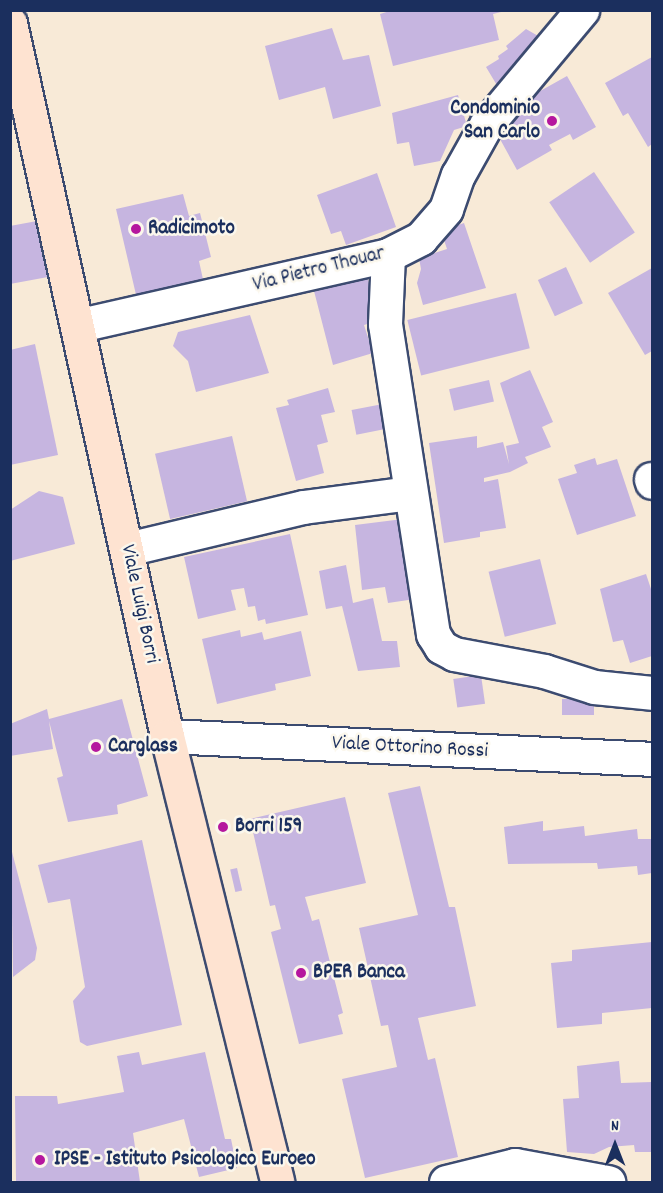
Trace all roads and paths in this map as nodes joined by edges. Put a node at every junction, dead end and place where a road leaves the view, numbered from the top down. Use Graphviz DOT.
graph roads {
  1 [pos="582,10"];
  2 [pos="10,23"];
  3 [pos="388,255"];
  4 [pos="80,325"];
  5 [pos="409,493"];
  6 [pos="127,549"];
  7 [pos="652,693"];
  8 [pos="167,736"];
  9 [pos="652,759"];
  10 [pos="277,1182"];
  11 [pos="446,1182"];
  12 [pos="608,1182"];
  1 -- 3 [label="street, Via Pietro Thouar"];
  2 -- 4 [label="main road, Viale Luigi Borri"];
  3 -- 4 [label="street, Via Pietro Thouar"];
  3 -- 5 [label="street"];
  4 -- 6 [label="main road, Viale Luigi Borri"];
  5 -- 6 [label="street"];
  5 -- 7 [label="street"];
  6 -- 8 [label="main road, Viale Luigi Borri"];
  8 -- 9 [label="street, Viale Ottorino Rossi"];
  8 -- 10 [label="main road, Viale Luigi Borri"];
  11 -- 12 [label="street"];
}
